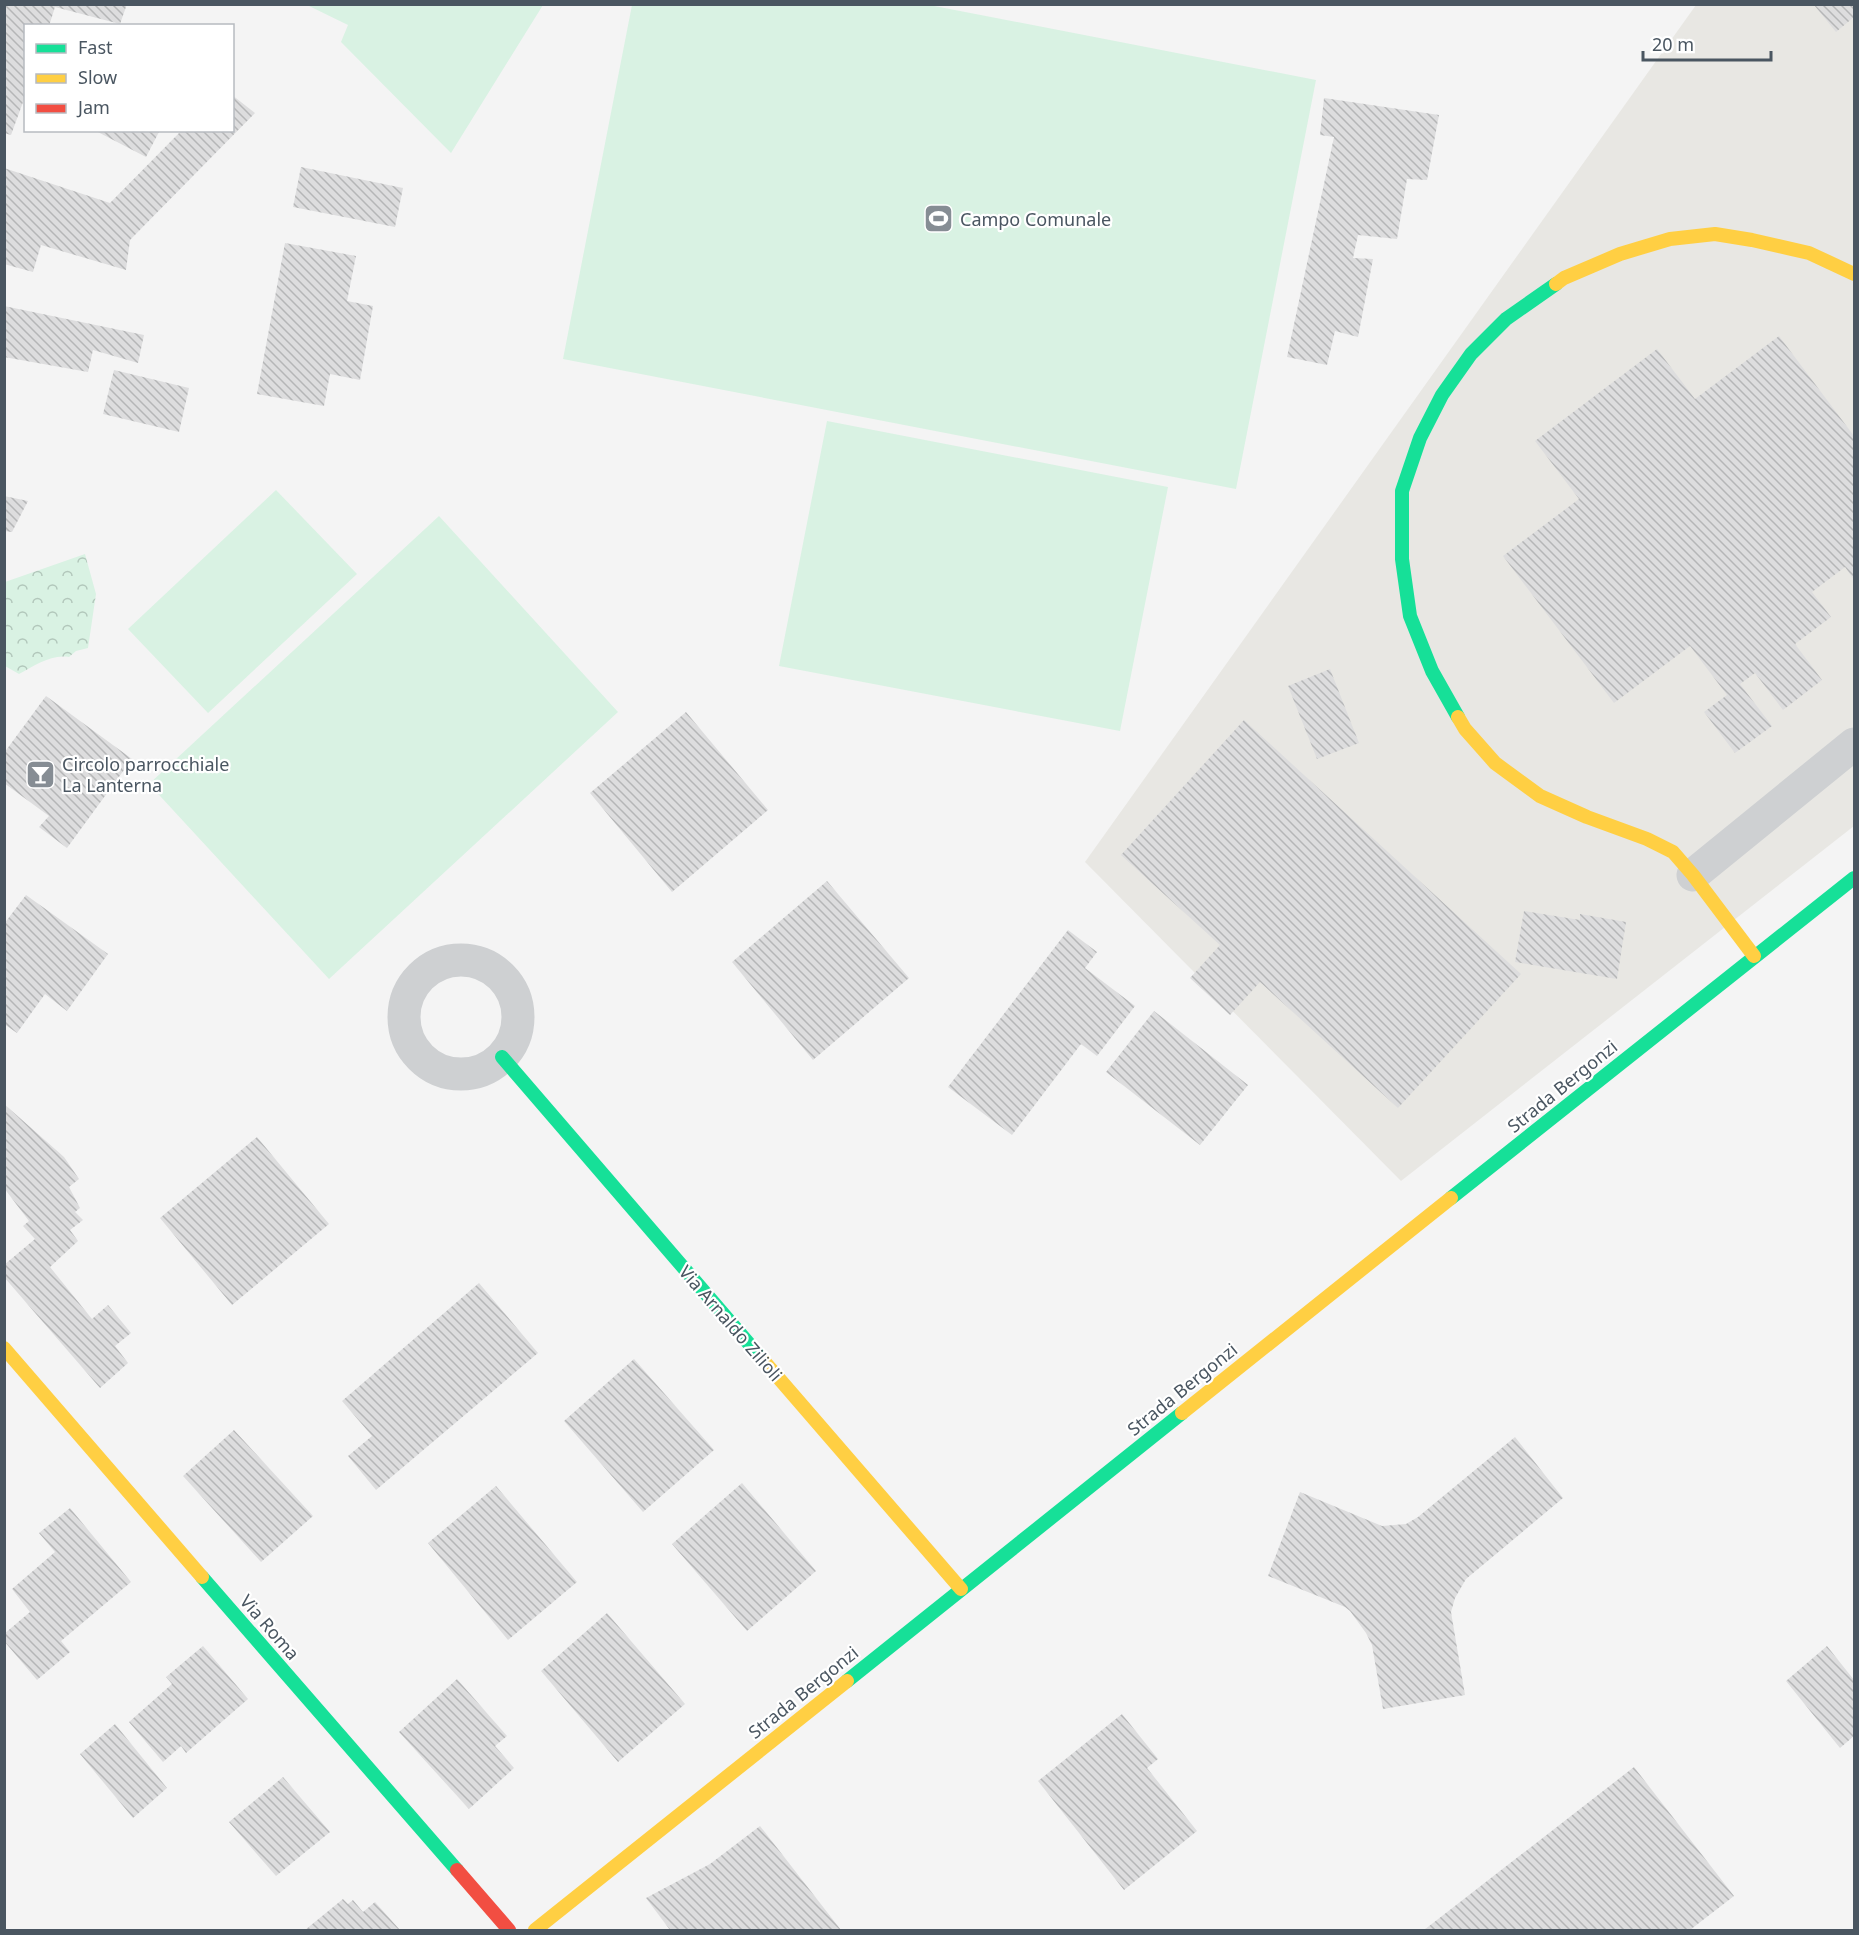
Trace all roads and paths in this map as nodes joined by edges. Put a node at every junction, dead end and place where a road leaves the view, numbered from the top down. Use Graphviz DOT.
graph roads {
  1 [pos="1854,274"];
  2 [pos="1854,744"];
  3 [pos="1693,875"];
  4 [pos="1854,878"];
  5 [pos="1754,956"];
  6 [pos="502,1057"];
  7 [pos="4,1348"];
  8 [pos="961,1589"];
  9 [pos="509,1930"];
  10 [pos="535,1930"];
  1 -- 3 [label="street"];
  2 -- 3 [label="street"];
  3 -- 5 [label="street"];
  4 -- 5 [label="street, Strada Bergonzi"];
  5 -- 8 [label="street, Strada Bergonzi"];
  6 -- 8 [label="street, Via Arnaldo Zilioli"];
  7 -- 9 [label="street, Via Roma"];
  8 -- 10 [label="street, Strada Bergonzi"];
}
